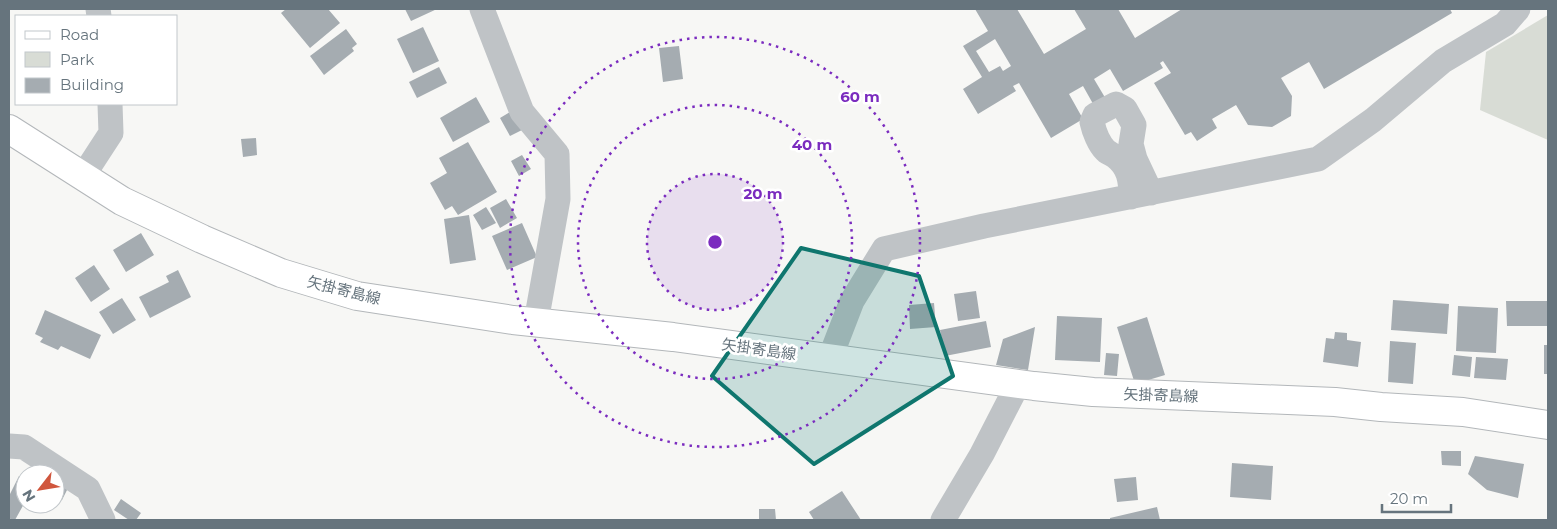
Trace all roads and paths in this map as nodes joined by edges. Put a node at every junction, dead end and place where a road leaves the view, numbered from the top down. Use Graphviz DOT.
graph roads {
  1 [pos="482,9"];
  2 [pos="1518,9"];
  3 [pos="110,105"];
  4 [pos="9,129"];
  5 [pos="83,176"];
  6 [pos="536,322"];
  7 [pos="830,358"];
  8 [pos="1018,384"];
  9 [pos="1548,425"];
  10 [pos="9,446"];
  11 [pos="104,520"];
  12 [pos="944,520"];
  1 -- 6 [label="street"];
  2 -- 7 [label="street"];
  3 -- 5 [label="street"];
  4 -- 5 [label="main road, 矢掛寄島線"];
  5 -- 6 [label="main road, 矢掛寄島線"];
  6 -- 7 [label="main road, 矢掛寄島線"];
  7 -- 8 [label="main road, 矢掛寄島線"];
  8 -- 9 [label="main road, 矢掛寄島線"];
  8 -- 12 [label="street"];
  10 -- 11 [label="street"];
}
